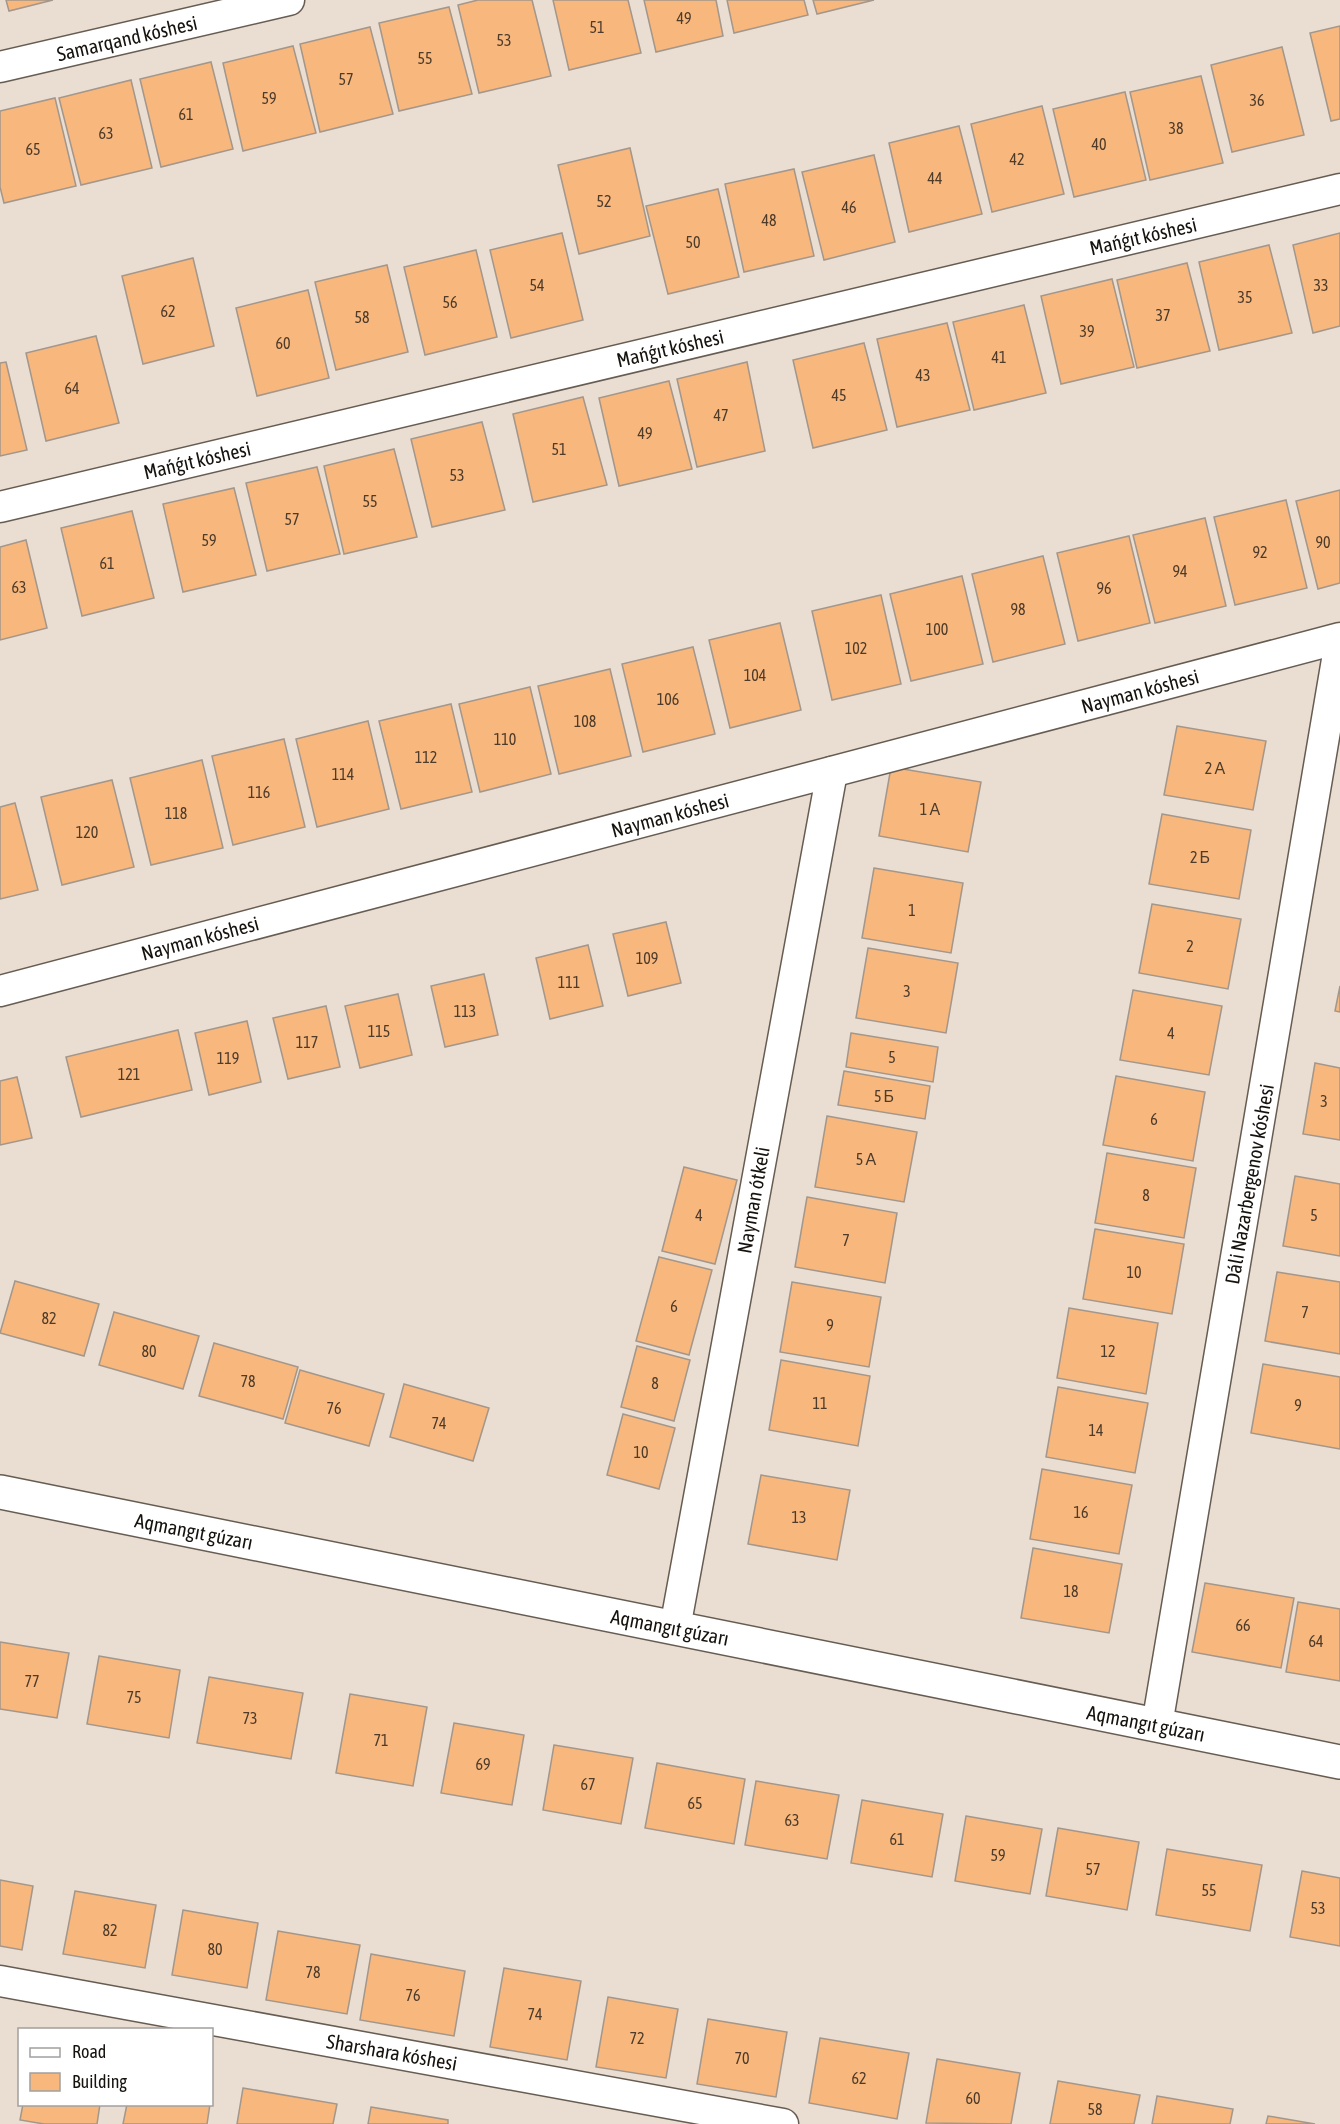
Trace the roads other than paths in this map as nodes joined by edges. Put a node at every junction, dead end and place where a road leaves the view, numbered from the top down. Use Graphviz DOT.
graph roads {
  1 [pos="289,0"];
  2 [pos="0,67"];
  3 [pos="1340,189"];
  4 [pos="0,507"];
  5 [pos="1340,638"];
  6 [pos="1340,642"];
  7 [pos="832,772"];
  8 [pos="0,991"];
  9 [pos="0,1492"];
  10 [pos="675,1628"];
  11 [pos="1157,1725"];
  12 [pos="1340,1762"];
  13 [pos="0,1981"];
  14 [pos="783,2124"];
  1 -- 2 [label="street, Samarqand kóshesi"];
  3 -- 4 [label="street, Mańǵıt kóshesi"];
  5 -- 7 [label="street, Nayman kóshesi"];
  6 -- 11 [label="street, Dáli Nazarbergenov kóshesi"];
  7 -- 8 [label="street, Nayman kóshesi"];
  7 -- 10 [label="street, Nayman ótkeli"];
  9 -- 10 [label="street, Aqmangıt gúzarı"];
  10 -- 11 [label="street, Aqmangıt gúzarı"];
  11 -- 12 [label="street, Aqmangıt gúzarı"];
  13 -- 14 [label="street, Sharshara kóshesi"];
}
